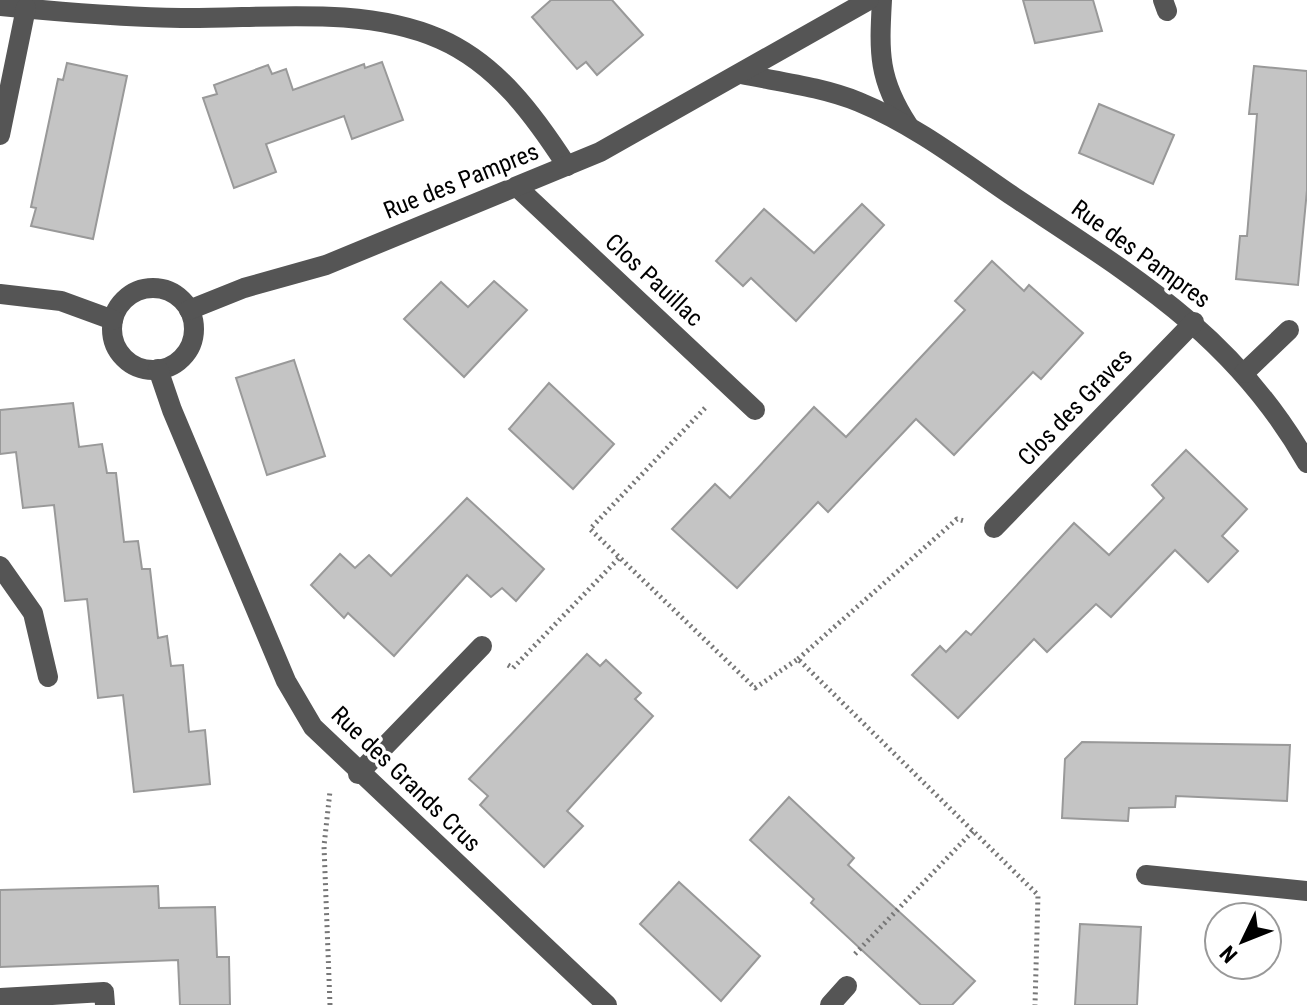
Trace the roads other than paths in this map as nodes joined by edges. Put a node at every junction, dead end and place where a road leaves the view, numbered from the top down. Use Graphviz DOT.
graph roads {
  1 [pos="869,0"];
  2 [pos="882,0"];
  3 [pos="0,6"];
  4 [pos="26,8"];
  5 [pos="741,74"];
  6 [pos="908,125"];
  7 [pos="0,135"];
  8 [pos="567,166"];
  9 [pos="517,187"];
  10 [pos="0,294"];
  11 [pos="189,310"];
  12 [pos="113,320"];
  13 [pos="1194,322"];
  14 [pos="1289,330"];
  15 [pos="158,369"];
  16 [pos="1244,373"];
  17 [pos="755,410"];
  18 [pos="1307,463"];
  19 [pos="994,528"];
  20 [pos="0,566"];
  21 [pos="482,646"];
  22 [pos="48,677"];
  23 [pos="358,774"];
  24 [pos="1146,875"];
  25 [pos="1307,891"];
  26 [pos="847,986"];
  27 [pos="0,998"];
  28 [pos="105,1005"];
  29 [pos="607,1005"];
  30 [pos="830,1005"];
  1 -- 5 [label="street, Rue des Pampres"];
  2 -- 6 [label="street, Rue des Pampres"];
  3 -- 4 [label="street"];
  4 -- 7 [label="street"];
  4 -- 8 [label="street"];
  5 -- 6 [label="street, Rue des Pampres"];
  5 -- 8 [label="street, Rue des Pampres"];
  6 -- 13 [label="street, Rue des Pampres"];
  8 -- 9 [label="street, Rue des Pampres"];
  9 -- 11 [label="street, Rue des Pampres"];
  9 -- 17 [label="street, Clos Pauillac"];
  10 -- 12 [label="street"];
  11 -- 12 [label="street"];
  11 -- 15 [label="street"];
  12 -- 15 [label="street"];
  13 -- 16 [label="street, Rue des Pampres"];
  13 -- 19 [label="street, Clos des Graves"];
  14 -- 16 [label="street"];
  15 -- 23 [label="street, Rue des Grands Crus"];
  16 -- 18 [label="street, Rue des Pampres"];
  20 -- 22 [label="street"];
  21 -- 23 [label="street"];
  23 -- 29 [label="street, Rue des Grands Crus"];
  24 -- 25 [label="street"];
  26 -- 30 [label="street"];
  27 -- 28 [label="street"];
}
